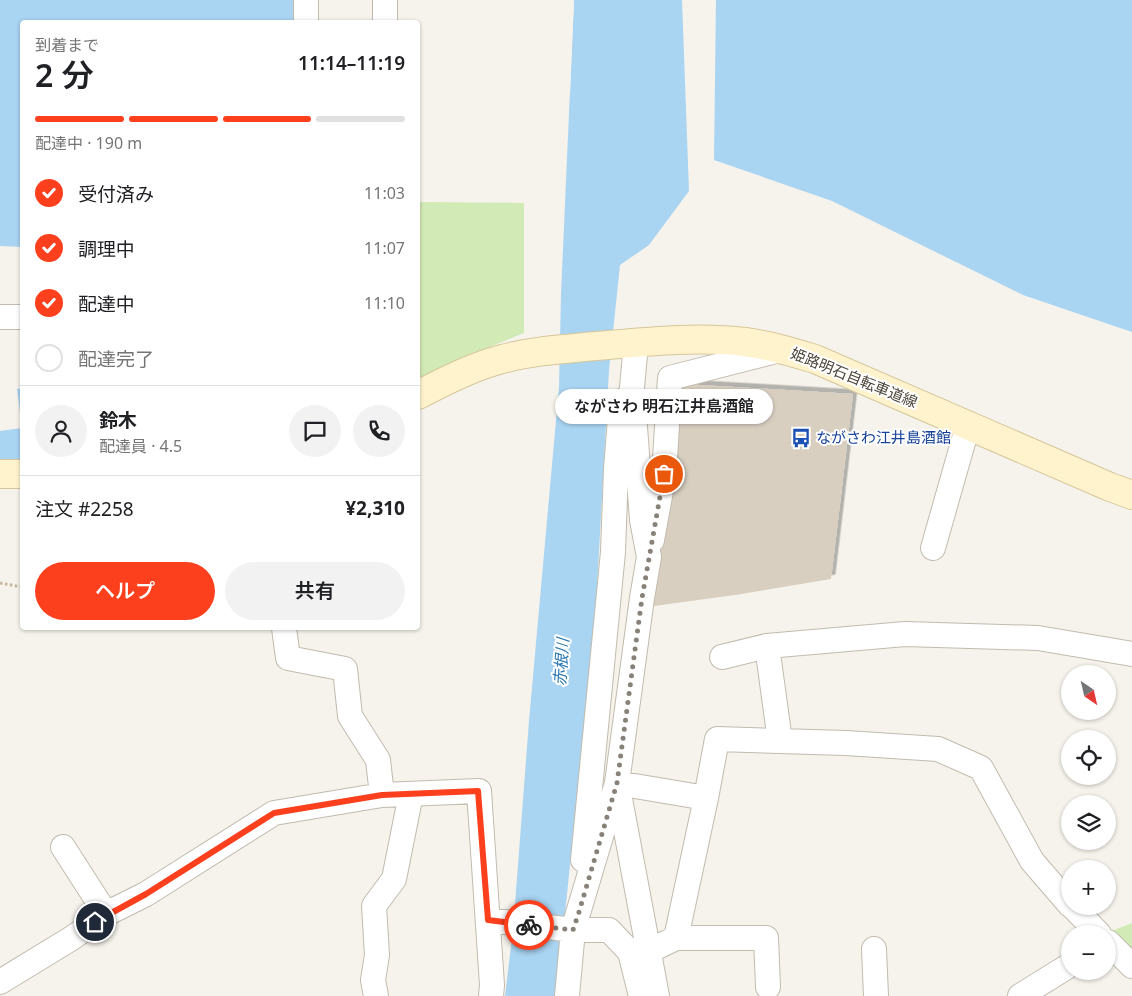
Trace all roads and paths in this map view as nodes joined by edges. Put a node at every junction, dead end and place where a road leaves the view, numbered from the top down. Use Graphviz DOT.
graph roads {
  1 [pos="306,0"];
  2 [pos="385,0"];
  3 [pos="306,20"];
  4 [pos="385,20"];
  5 [pos="0,317"];
  6 [pos="20,317"];
  7 [pos="629,344"];
  8 [pos="784,349"];
  9 [pos="632,388"];
  10 [pos="420,394"];
  11 [pos="968,426"];
  12 [pos="0,474"];
  13 [pos="20,474"];
  14 [pos="1132,495"];
  15 [pos="933,548"];
  16 [pos="650,557"];
  17 [pos="0,583"];
  18 [pos="20,587"];
  19 [pos="284,630"];
  20 [pos="767,646"];
  21 [pos="1132,654"];
  22 [pos="722,658"];
  23 [pos="780,741"];
  24 [pos="617,783"];
  25 [pos="411,794"];
  26 [pos="382,795"];
  27 [pos="706,798"];
  28 [pos="63,847"];
  29 [pos="1061,894"];
  30 [pos="106,914"];
  31 [pos="1081,915"];
  32 [pos="488,920"];
  33 [pos="576,921"];
  34 [pos="1090,925"];
  35 [pos="676,938"];
  36 [pos="874,949"];
  37 [pos="1116,950"];
  38 [pos="649,951"];
  39 [pos="1132,966"];
  40 [pos="1061,971"];
  41 [pos="0,982"];
  42 [pos="768,987"];
  43 [pos="376,996"];
  44 [pos="491,996"];
  45 [pos="567,996"];
  46 [pos="641,996"];
  47 [pos="657,996"];
  48 [pos="876,996"];
  49 [pos="1020,996"];
  1 -- 3 [label="street"];
  2 -- 4 [label="street"];
  5 -- 6 [label="street"];
  7 -- 8 [label="main road, 姫路明石自転車道線"];
  7 -- 9 [label="street"];
  7 -- 10 [label="main road, 姫路明石自転車道線"];
  8 -- 11 [label="main road, 姫路明石自転車道線"];
  8 -- 16 [label="street"];
  9 -- 16 [label="street"];
  9 -- 33 [label="street"];
  11 -- 14 [label="main road, 姫路明石自転車道線"];
  11 -- 15 [label="street"];
  12 -- 13 [label="main road"];
  16 -- 24 [label="street"];
  17 -- 18 [label="path"];
  19 -- 26 [label="street"];
  20 -- 21 [label="street"];
  20 -- 22 [label="street"];
  20 -- 23 [label="street"];
  23 -- 27 [label="street"];
  23 -- 29 [label="street"];
  24 -- 27 [label="street"];
  24 -- 33 [label="street"];
  24 -- 38 [label="street"];
  25 -- 26 [label="street"];
  25 -- 32 [label="street"];
  25 -- 43 [label="street"];
  26 -- 30 [label="street"];
  27 -- 35 [label="street"];
  28 -- 30 [label="street"];
  30 -- 41 [label="street"];
  31 -- 34 [label="street"];
  32 -- 33 [label="street"];
  32 -- 44 [label="street"];
  33 -- 45 [label="street"];
  33 -- 46 [label="street"];
  35 -- 38 [label="street"];
  35 -- 42 [label="street"];
  36 -- 48 [label="street"];
  37 -- 39 [label="street"];
  38 -- 47 [label="street"];
  40 -- 49 [label="street"];
}
